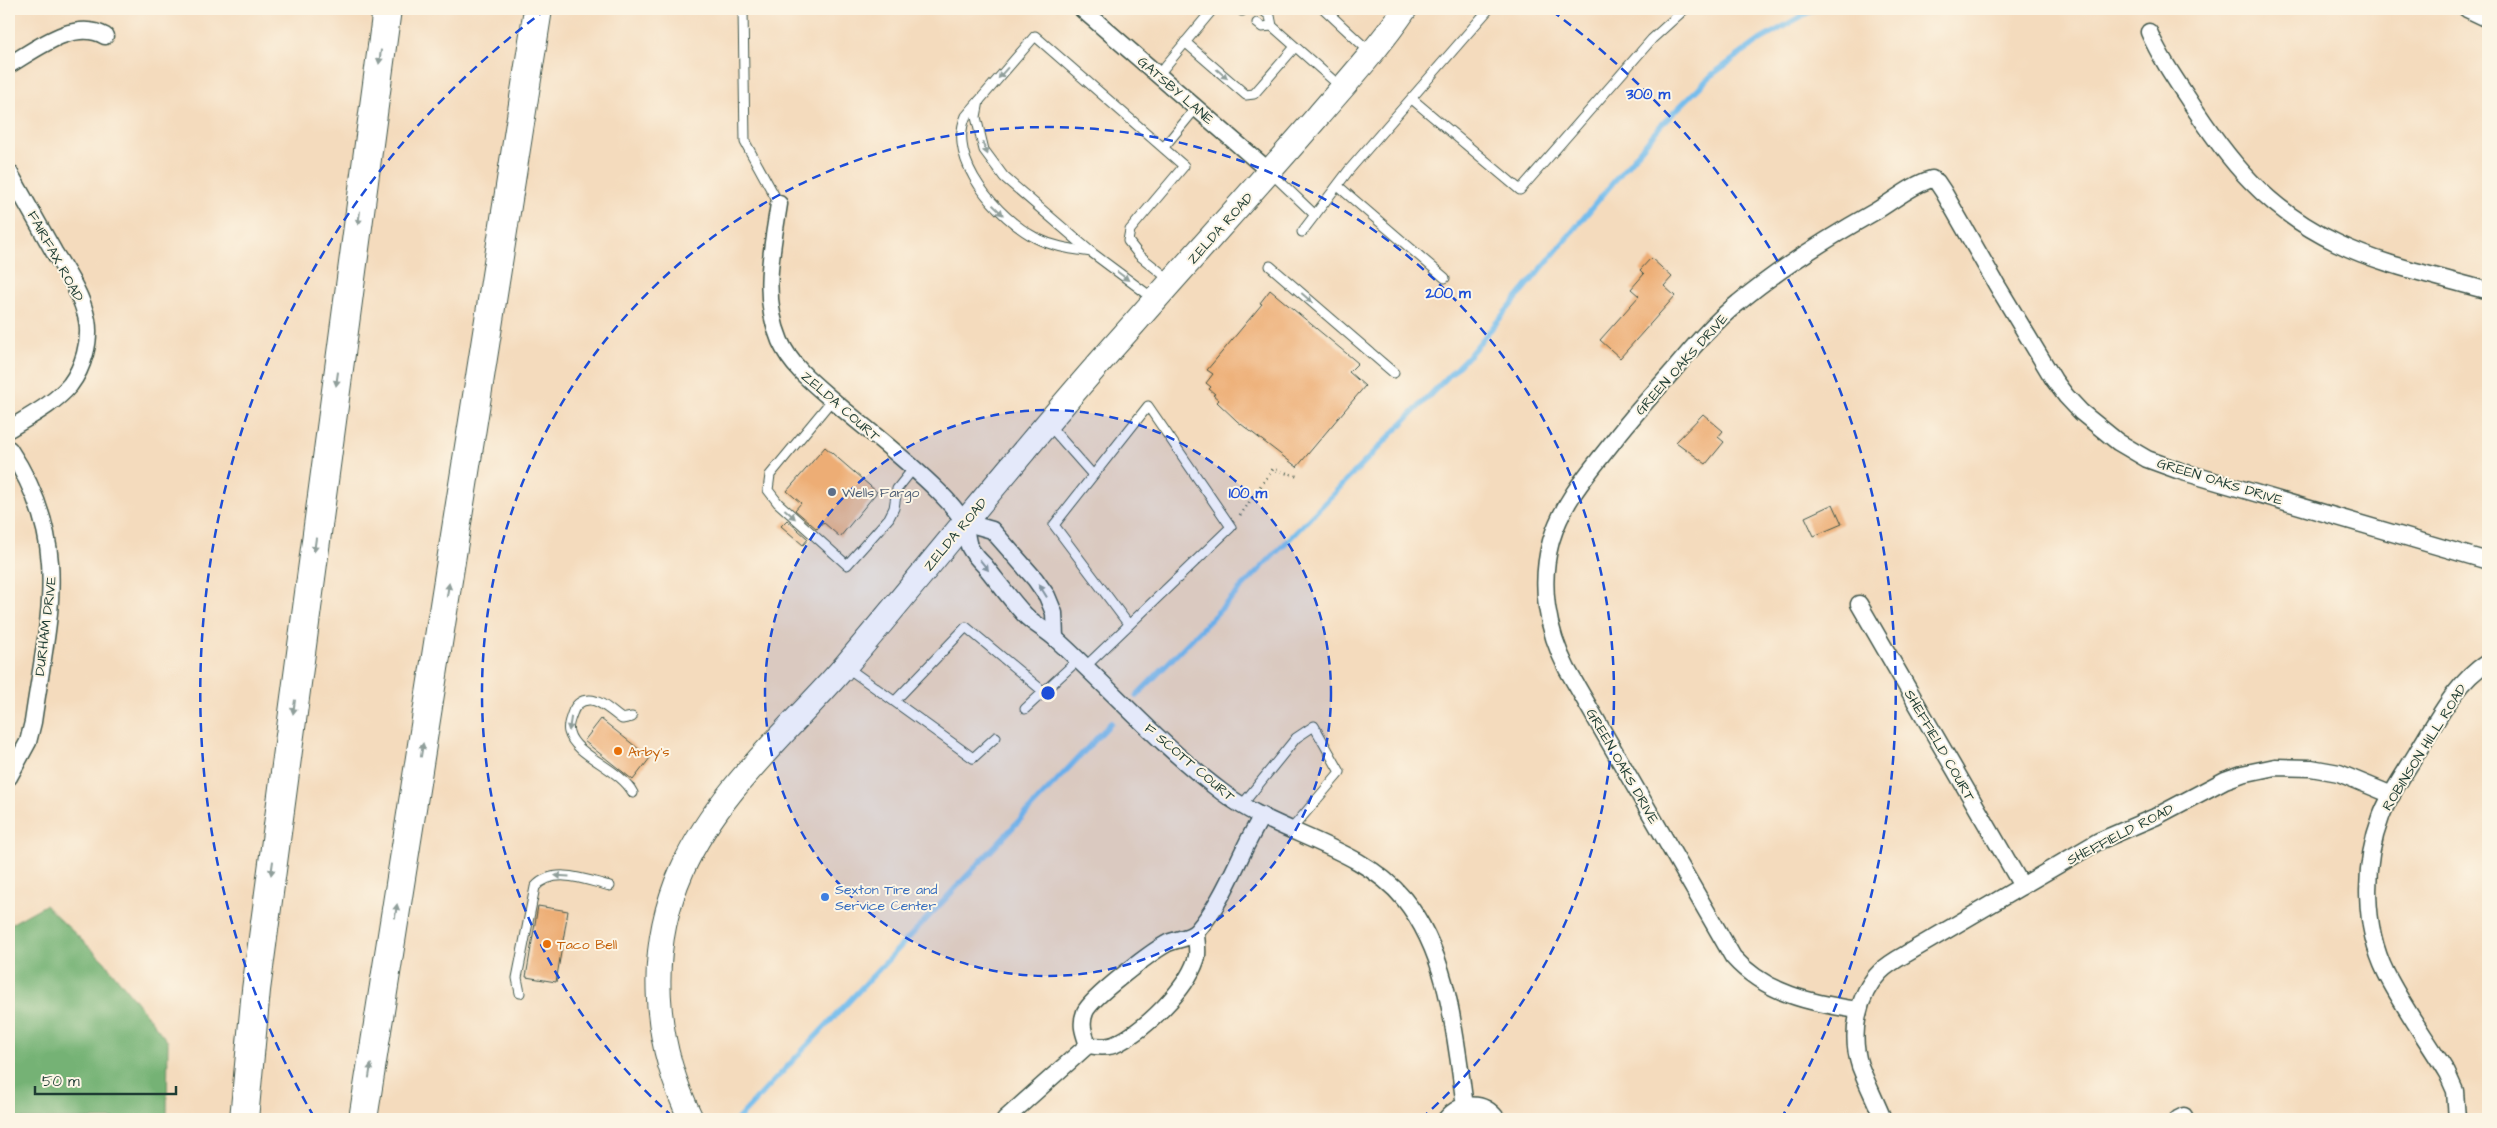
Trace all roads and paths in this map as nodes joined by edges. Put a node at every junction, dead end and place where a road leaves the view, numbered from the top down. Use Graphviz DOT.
graph roads {
  1 [pos="387,9"];
  2 [pos="538,9"];
  3 [pos="743,9"];
  4 [pos="1082,9"];
  5 [pos="1213,9"];
  6 [pos="1262,9"];
  7 [pos="1324,9"];
  8 [pos="1405,9"];
  9 [pos="1489,9"];
  10 [pos="1685,9"];
  11 [pos="2467,9"];
  12 [pos="2488,19"];
  13 [pos="1257,23"];
  14 [pos="1272,26"];
  15 [pos="2149,32"];
  16 [pos="105,36"];
  17 [pos="1185,42"];
  18 [pos="1295,47"];
  19 [pos="1371,53"];
  20 [pos="9,65"];
  21 [pos="1158,75"];
  22 [pos="1342,88"];
  23 [pos="1412,99"];
  24 [pos="979,101"];
  25 [pos="1196,108"];
  26 [pos="1164,148"];
  27 [pos="9,172"];
  28 [pos="1270,172"];
  29 [pos="1338,186"];
  30 [pos="778,204"];
  31 [pos="1315,215"];
  32 [pos="1302,232"];
  33 [pos="1091,252"];
  34 [pos="1270,266"];
  35 [pos="1444,278"];
  36 [pos="1172,282"];
  37 [pos="2488,291"];
  38 [pos="1155,300"];
  39 [pos="1394,373"];
  40 [pos="832,400"];
  41 [pos="1048,424"];
  42 [pos="9,429"];
  43 [pos="9,449"];
  44 [pos="912,469"];
  45 [pos="1094,475"];
  46 [pos="1299,477"];
  47 [pos="964,522"];
  48 [pos="1232,527"];
  49 [pos="2488,561"];
  50 [pos="1859,604"];
  51 [pos="1129,625"];
  52 [pos="1055,638"];
  53 [pos="2488,662"];
  54 [pos="1081,664"];
  55 [pos="845,666"];
  56 [pos="1044,692"];
  57 [pos="895,701"];
  58 [pos="1025,709"];
  59 [pos="632,717"];
  60 [pos="996,737"];
  61 [pos="9,777"];
  62 [pos="632,793"];
  63 [pos="2392,795"];
  64 [pos="1242,805"];
  65 [pos="1262,816"];
  66 [pos="1290,831"];
  67 [pos="610,886"];
  68 [pos="2022,886"];
  69 [pos="1196,933"];
  70 [pos="256,990"];
  71 [pos="520,993"];
  72 [pos="1858,1010"];
  73 [pos="1088,1045"];
  74 [pos="1465,1106"];
  75 [pos="244,1119"];
  76 [pos="256,1119"];
  77 [pos="363,1119"];
  78 [pos="691,1119"];
  79 [pos="1006,1119"];
  80 [pos="1446,1119"];
  81 [pos="1497,1119"];
  82 [pos="1883,1119"];
  83 [pos="2457,1119"];
  1 -- 70 [label="highway, one-way"];
  77 -- 2 [label="highway, one-way"];
  3 -- 30 [label="lane"];
  4 -- 21 [label="street, GATSBY LANE"];
  5 -- 17 [label="lane"];
  6 -- 14 [label="lane"];
  7 -- 19 [label="lane"];
  8 -- 19 [label="main road, ZELDA ROAD"];
  9 -- 23 [label="lane"];
  10 -- 23 [label="lane"];
  11 -- 12 [label="street"];
  13 -- 14 [label="lane"];
  14 -- 18 [label="lane"];
  15 -- 37 [label="street"];
  16 -- 20 [label="street"];
  17 -- 18 [label="lane, one-way"];
  17 -- 21 [label="lane"];
  18 -- 22 [label="lane"];
  19 -- 22 [label="main road, ZELDA ROAD"];
  21 -- 25 [label="street, GATSBY LANE"];
  22 -- 28 [label="main road, ZELDA ROAD"];
  23 -- 29 [label="lane"];
  26 -- 24 [label="lane, one-way"];
  24 -- 33 [label="lane, one-way"];
  24 -- 33 [label="lane, one-way"];
  25 -- 26 [label="lane"];
  25 -- 28 [label="street, GATSBY LANE"];
  26 -- 36 [label="lane"];
  27 -- 42 [label="street, FAIRFAX ROAD"];
  28 -- 31 [label="lane"];
  28 -- 36 [label="main road, ZELDA ROAD"];
  29 -- 31 [label="lane"];
  29 -- 35 [label="lane"];
  30 -- 40 [label="street, ZELDA COURT"];
  31 -- 32 [label="lane"];
  33 -- 38 [label="lane, one-way"];
  34 -- 39 [label="lane, one-way"];
  36 -- 38 [label="main road, ZELDA ROAD"];
  38 -- 41 [label="main road, ZELDA ROAD"];
  40 -- 44 [label="street, ZELDA COURT"];
  40 -- 44 [label="lane, one-way"];
  41 -- 45 [label="lane"];
  41 -- 47 [label="main road, ZELDA ROAD"];
  43 -- 61 [label="street, DURHAM DRIVE"];
  44 -- 47 [label="street, ZELDA COURT"];
  45 -- 48 [label="lane"];
  45 -- 51 [label="lane"];
  46 -- 48 [label="path"];
  47 -- 52 [label="street, F SCOTT COURT, one-way"];
  52 -- 47 [label="street, one-way"];
  47 -- 55 [label="main road, ZELDA ROAD"];
  48 -- 51 [label="lane"];
  49 -- 72 [label="street, GREEN OAKS DRIVE"];
  50 -- 68 [label="street, SHEFFIELD COURT"];
  51 -- 54 [label="lane"];
  52 -- 54 [label="street, F SCOTT COURT"];
  53 -- 63 [label="street, ROBINSON HILL ROAD"];
  54 -- 56 [label="lane"];
  54 -- 64 [label="street, F SCOTT COURT"];
  55 -- 57 [label="lane"];
  55 -- 78 [label="main road, ZELDA ROAD"];
  56 -- 57 [label="lane"];
  56 -- 58 [label="lane"];
  57 -- 60 [label="lane"];
  59 -- 62 [label="lane, one-way"];
  63 -- 68 [label="street, SHEFFIELD ROAD"];
  63 -- 83 [label="street, ROBINSON HILL ROAD"];
  64 -- 65 [label="street, F SCOTT COURT"];
  64 -- 66 [label="lane"];
  65 -- 66 [label="street, F SCOTT COURT"];
  65 -- 69 [label="street"];
  66 -- 74 [label="street, F SCOTT COURT"];
  67 -- 71 [label="lane, one-way"];
  68 -- 72 [label="street, SHEFFIELD ROAD"];
  69 -- 73 [label="street"];
  69 -- 73 [label="street"];
  70 -- 75 [label="highway"];
  70 -- 76 [label="highway"];
  72 -- 82 [label="street"];
  73 -- 79 [label="street"];
  74 -- 80 [label="street"];
  74 -- 81 [label="street"];
}
